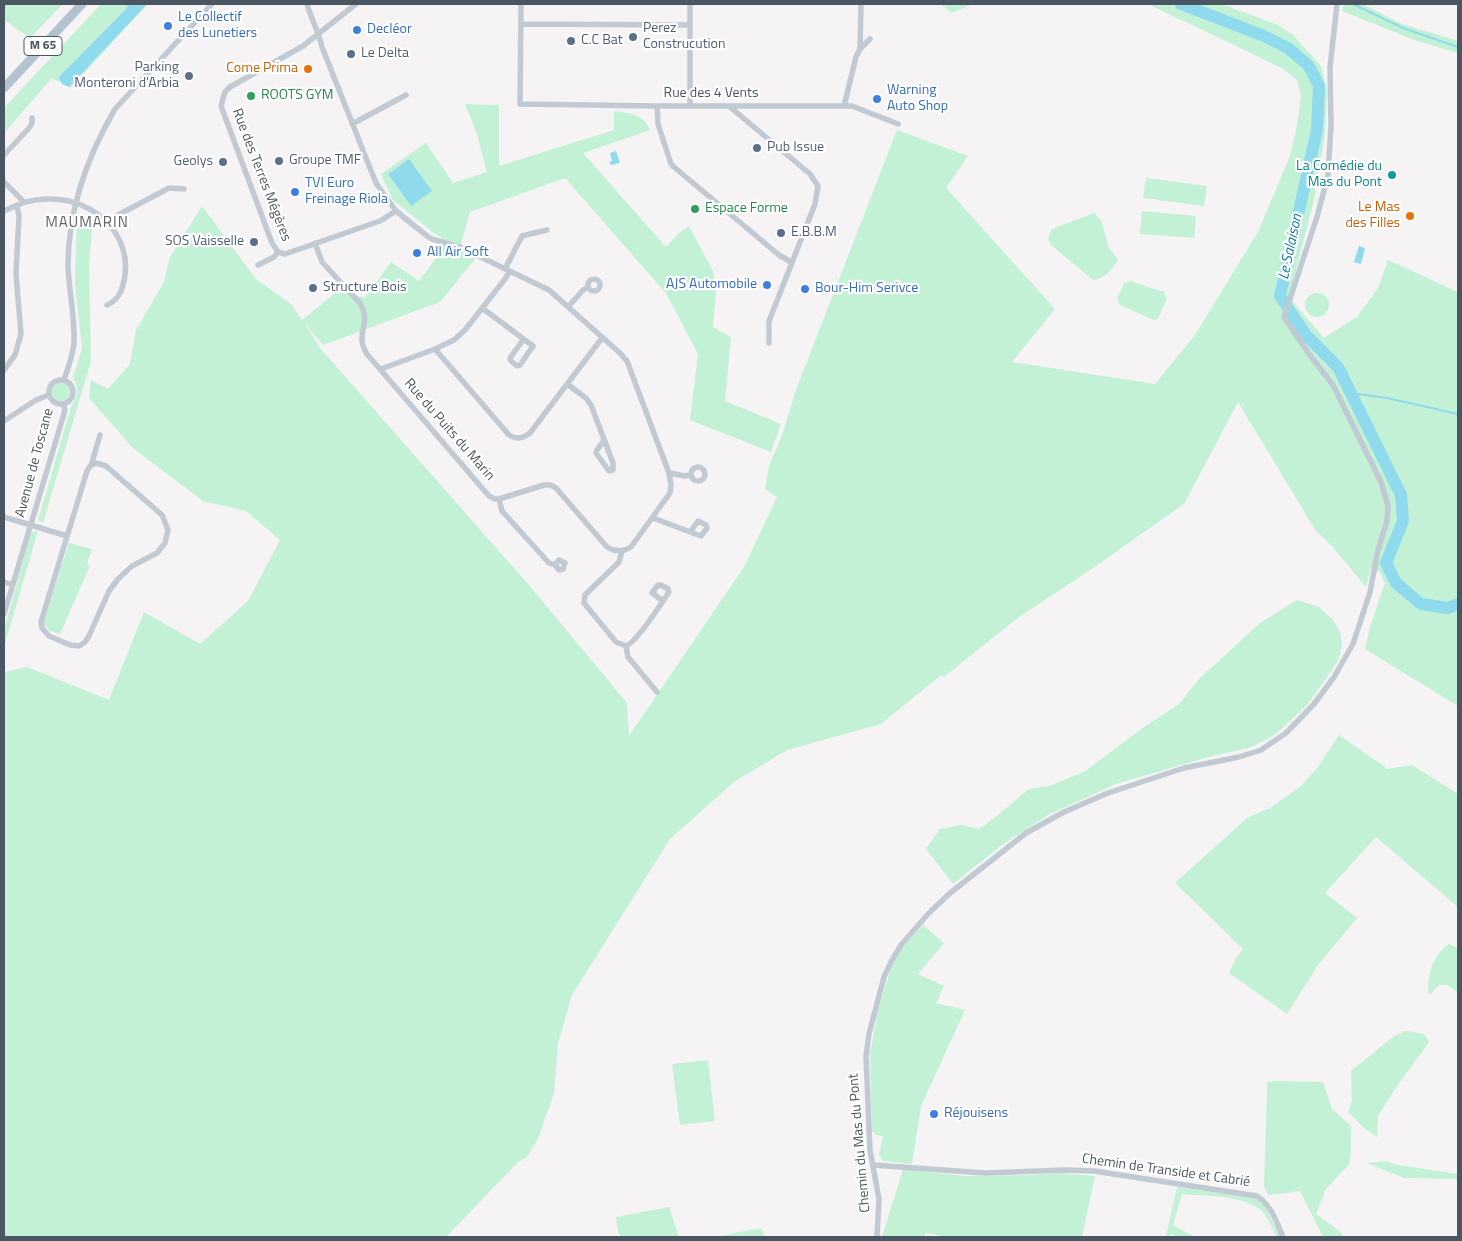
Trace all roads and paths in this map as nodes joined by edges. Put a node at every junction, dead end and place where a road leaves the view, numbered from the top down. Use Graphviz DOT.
graph roads {
  1 [pos="82,4"];
  2 [pos="212,4"];
  3 [pos="307,4"];
  4 [pos="356,4"];
  5 [pos="521,4"];
  6 [pos="690,4"];
  7 [pos="861,4"];
  8 [pos="1336,4"];
  9 [pos="521,24"];
  10 [pos="690,25"];
  11 [pos="319,33"];
  12 [pos="870,39"];
  13 [pos="860,49"];
  14 [pos="4,88"];
  15 [pos="406,95"];
  16 [pos="657,106"];
  17 [pos="690,106"];
  18 [pos="729,106"];
  19 [pos="844,106"];
  20 [pos="32,118"];
  21 [pos="352,124"];
  22 [pos="898,124"];
  23 [pos="4,155"];
  24 [pos="4,182"];
  25 [pos="184,189"];
  26 [pos="24,202"];
  27 [pos="76,203"];
  28 [pos="16,205"];
  29 [pos="4,211"];
  30 [pos="396,211"];
  31 [pos="108,222"];
  32 [pos="548,230"];
  33 [pos="315,243"];
  34 [pos="278,252"];
  35 [pos="791,262"];
  36 [pos="258,265"];
  37 [pos="507,270"];
  38 [pos="588,287"];
  39 [pos="107,305"];
  40 [pos="568,307"];
  41 [pos="482,308"];
  42 [pos="602,338"];
  43 [pos="524,340"];
  44 [pos="769,343"];
  45 [pos="435,349"];
  46 [pos="381,369"];
  47 [pos="4,370"];
  48 [pos="64,380"];
  49 [pos="567,384"];
  50 [pos="49,395"];
  51 [pos="63,404"];
  52 [pos="4,421"];
  53 [pos="100,435"];
  54 [pos="603,442"];
  55 [pos="91,466"];
  56 [pos="669,473"];
  57 [pos="691,475"];
  58 [pos="499,499"];
  59 [pos="4,517"];
  60 [pos="654,518"];
  61 [pos="31,524"];
  62 [pos="691,531"];
  63 [pos="67,536"];
  64 [pos="622,551"];
  65 [pos="555,565"];
  66 [pos="4,582"];
  67 [pos="13,585"];
  68 [pos="663,600"];
  69 [pos="4,614"];
  70 [pos="626,646"];
  71 [pos="657,692"];
  72 [pos="873,1165"];
  73 [pos="877,1237"];
  74 [pos="1283,1237"];
  1 -- 14 [label="main road, M 65"];
  2 -- 27 [label="street"];
  3 -- 11 [label="street"];
  4 -- 11 [label="street"];
  5 -- 9 [label="street"];
  6 -- 10 [label="street"];
  7 -- 13 [label="street"];
  8 -- 72 [label="street, Chemin du Mas du Pont"];
  9 -- 10 [label="street"];
  9 -- 16 [label="street, Rue des 4 Vents"];
  10 -- 17 [label="street"];
  11 -- 21 [label="street"];
  11 -- 34 [label="street, Rue des Terres Mégères"];
  12 -- 13 [label="street"];
  13 -- 19 [label="street"];
  15 -- 21 [label="street"];
  16 -- 17 [label="street, Rue des 4 Vents"];
  16 -- 35 [label="street"];
  17 -- 18 [label="street, Rue des 4 Vents"];
  18 -- 19 [label="street, Rue des 4 Vents"];
  18 -- 35 [label="street"];
  19 -- 22 [label="street, Rue des 4 Vents"];
  20 -- 23 [label="street"];
  21 -- 30 [label="street"];
  24 -- 26 [label="street"];
  25 -- 31 [label="street"];
  26 -- 27 [label="street"];
  26 -- 28 [label="street"];
  27 -- 31 [label="street"];
  27 -- 48 [label="street"];
  28 -- 29 [label="street"];
  28 -- 47 [label="street"];
  30 -- 33 [label="street, Rue des Terres Mégères"];
  30 -- 37 [label="street"];
  31 -- 39 [label="street"];
  32 -- 37 [label="street"];
  33 -- 34 [label="street, Rue des Terres Mégères"];
  33 -- 46 [label="street, Rue du Puits du Marin"];
  34 -- 36 [label="street"];
  35 -- 44 [label="street"];
  37 -- 40 [label="street"];
  37 -- 41 [label="street"];
  38 -- 40 [label="street"];
  40 -- 42 [label="street"];
  41 -- 43 [label="street"];
  41 -- 45 [label="street"];
  42 -- 49 [label="street"];
  42 -- 56 [label="street"];
  43 -- 43 [label="street"];
  45 -- 46 [label="street"];
  45 -- 49 [label="street"];
  46 -- 58 [label="street, Rue du Puits du Marin"];
  48 -- 50 [label="street"];
  48 -- 51 [label="street"];
  49 -- 54 [label="street"];
  50 -- 51 [label="street"];
  50 -- 52 [label="street"];
  51 -- 61 [label="street, Avenue de Toscane"];
  53 -- 55 [label="street"];
  55 -- 63 [label="street"];
  55 -- 63 [label="street"];
  56 -- 57 [label="street"];
  56 -- 60 [label="street"];
  58 -- 64 [label="street, Rue du Puits du Marin"];
  58 -- 65 [label="street"];
  59 -- 61 [label="street"];
  60 -- 62 [label="street"];
  60 -- 64 [label="street"];
  61 -- 63 [label="street"];
  61 -- 67 [label="street, Avenue de Toscane"];
  64 -- 70 [label="street"];
  66 -- 67 [label="street"];
  67 -- 69 [label="street, Avenue de Toscane"];
  68 -- 70 [label="street"];
  70 -- 71 [label="street"];
  72 -- 73 [label="street, Chemin du Mas du Pont"];
  72 -- 74 [label="street, Chemin de Transide et Cabrié"];
}
